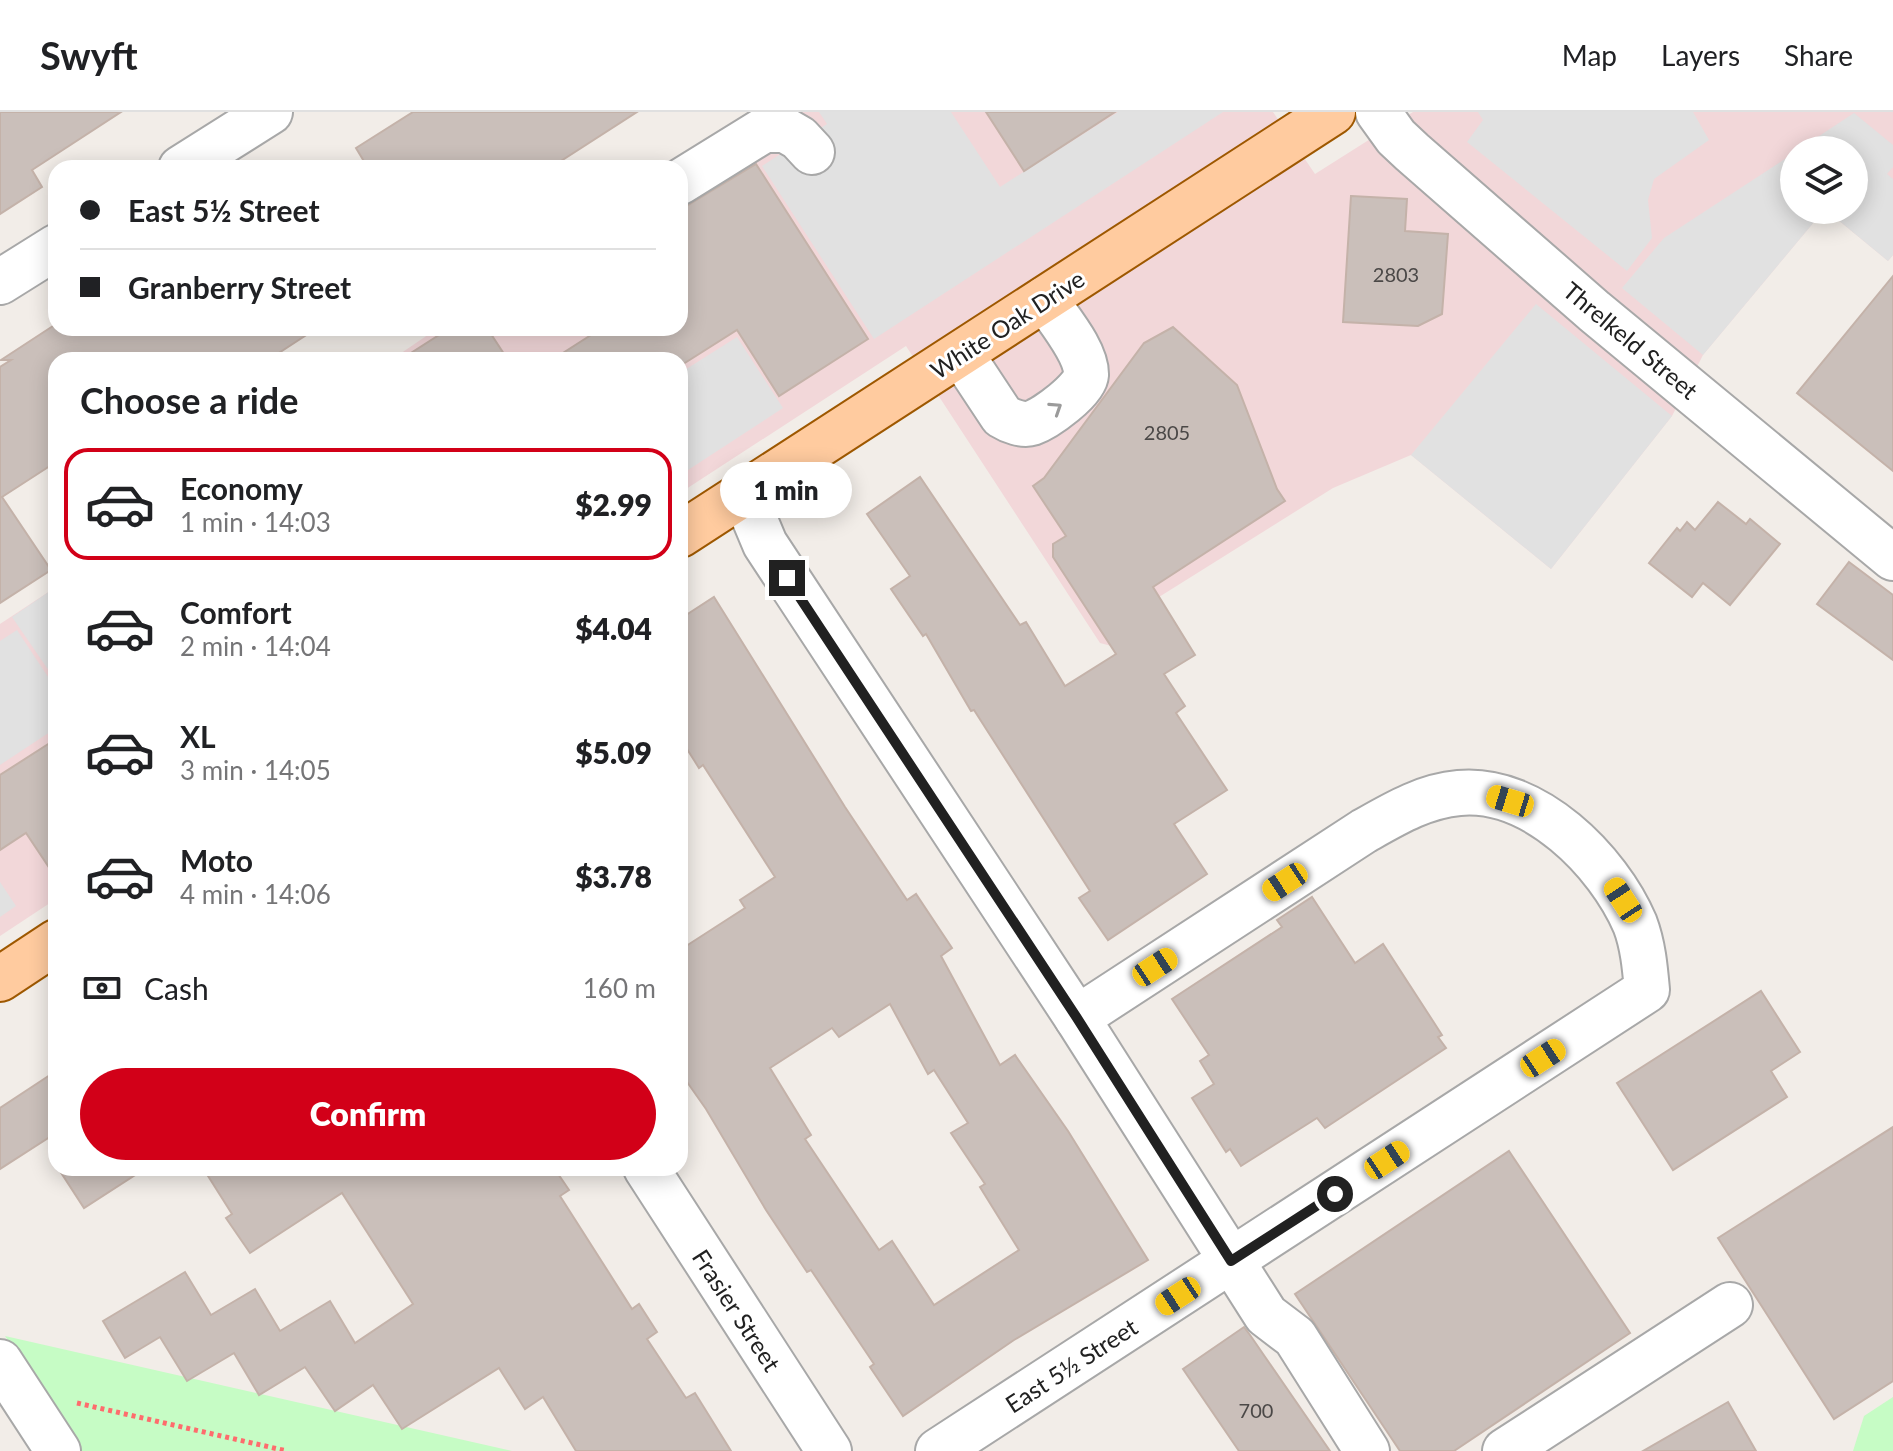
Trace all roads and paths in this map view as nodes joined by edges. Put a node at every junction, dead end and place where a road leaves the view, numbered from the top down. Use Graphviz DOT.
graph roads {
  1 [pos="270,112"];
  2 [pos="1333,112"];
  3 [pos="1378,112"];
  4 [pos="812,152"];
  5 [pos="194,160"];
  6 [pos="688,177"];
  7 [pos="48,252"];
  8 [pos="0,282"];
  9 [pos="1045,299"];
  10 [pos="961,354"];
  11 [pos="744,494"];
  12 [pos="688,530"];
  13 [pos="1893,558"];
  14 [pos="48,947"];
  15 [pos="0,979"];
  16 [pos="1077,1018"];
  17 [pos="651,1176"];
  18 [pos="1231,1261"];
  19 [pos="1730,1305"];
  20 [pos="0,1362"];
  21 [pos="65,1400"];
  22 [pos="58,1451"];
  23 [pos="287,1451"];
  24 [pos="829,1451"];
  25 [pos="938,1451"];
  26 [pos="1367,1451"];
  27 [pos="1505,1451"];
  1 -- 5 [label="street"];
  2 -- 9 [label="main road, White Oak Drive"];
  3 -- 13 [label="street, Threlkeld Street"];
  4 -- 6 [label="street"];
  7 -- 8 [label="street"];
  9 -- 10 [label="main road, White Oak Drive"];
  10 -- 9 [label="street, one-way"];
  10 -- 11 [label="main road, White Oak Drive"];
  11 -- 12 [label="main road, White Oak Drive"];
  11 -- 16 [label="street"];
  14 -- 15 [label="main road"];
  16 -- 18 [label="street"];
  16 -- 18 [label="street, East 5½ Street"];
  17 -- 24 [label="street, Frasier Street"];
  18 -- 25 [label="street, East 5½ Street"];
  18 -- 26 [label="street"];
  19 -- 27 [label="street"];
  20 -- 22 [label="street"];
  21 -- 23 [label="path"];
}
